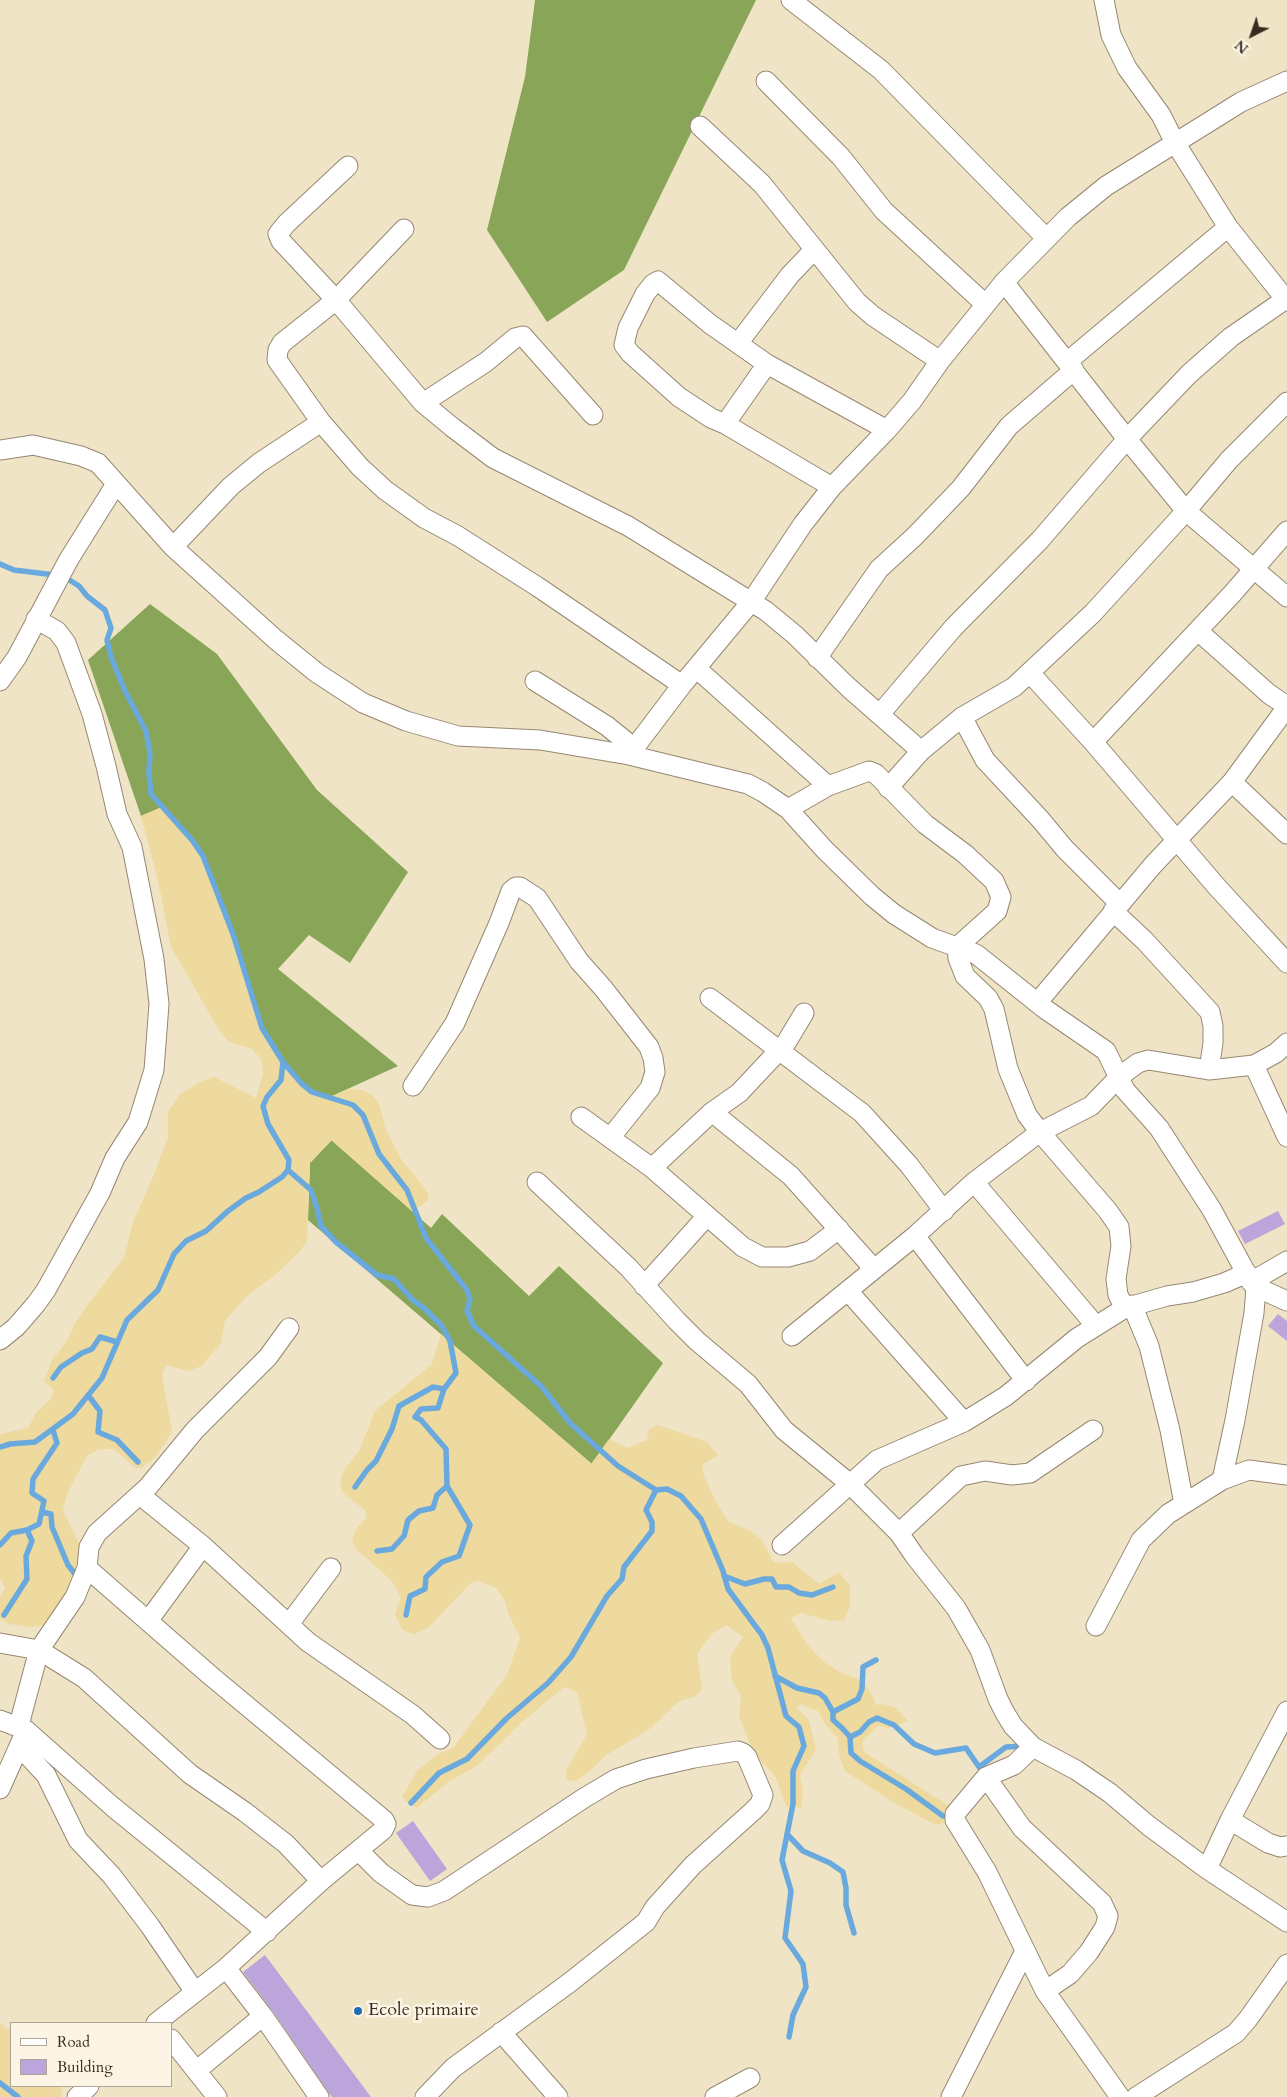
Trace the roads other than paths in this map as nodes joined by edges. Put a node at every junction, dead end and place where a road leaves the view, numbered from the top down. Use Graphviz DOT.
graph roads {
  1 [pos="791,0"];
  2 [pos="1104,0"];
  3 [pos="766,81"];
  4 [pos="1287,81"];
  5 [pos="700,126"];
  6 [pos="1174,142"];
  7 [pos="348,166"];
  8 [pos="1228,227"];
  9 [pos="404,229"];
  10 [pos="1046,238"];
  11 [pos="814,250"];
  12 [pos="1004,282"];
  13 [pos="336,300"];
  14 [pos="1286,300"];
  15 [pos="986,304"];
  16 [pos="739,342"];
  17 [pos="940,361"];
  18 [pos="767,364"];
  19 [pos="1070,366"];
  20 [pos="1287,402"];
  21 [pos="423,403"];
  22 [pos="593,415"];
  23 [pos="322,422"];
  24 [pos="725,424"];
  25 [pos="887,430"];
  26 [pos="1127,439"];
  27 [pos="0,450"];
  28 [pos="116,484"];
  29 [pos="832,487"];
  30 [pos="1186,511"];
  31 [pos="1287,531"];
  32 [pos="173,547"];
  33 [pos="1254,570"];
  34 [pos="1287,597"];
  35 [pos="751,602"];
  36 [pos="36,619"];
  37 [pos="1198,631"];
  38 [pos="817,658"];
  39 [pos="696,668"];
  40 [pos="1030,673"];
  41 [pos="0,681"];
  42 [pos="535,681"];
  43 [pos="682,685"];
  44 [pos="1287,707"];
  45 [pos="880,714"];
  46 [pos="962,717"];
  47 [pos="1093,742"];
  48 [pos="921,751"];
  49 [pos="632,752"];
  50 [pos="1232,782"];
  51 [pos="828,786"];
  52 [pos="888,788"];
  53 [pos="788,809"];
  54 [pos="1287,834"];
  55 [pos="1177,840"];
  56 [pos="1116,907"];
  57 [pos="957,947"];
  58 [pos="1287,963"];
  59 [pos="710,998"];
  60 [pos="1037,1003"];
  61 [pos="804,1013"];
  62 [pos="1287,1042"];
  63 [pos="778,1050"];
  64 [pos="1254,1065"];
  65 [pos="1210,1070"];
  66 [pos="1120,1076"];
  67 [pos="413,1086"];
  68 [pos="712,1112"];
  69 [pos="581,1117"];
  70 [pos="1040,1132"];
  71 [pos="1287,1137"];
  72 [pos="610,1138"];
  73 [pos="652,1168"];
  74 [pos="537,1182"];
  75 [pos="974,1182"];
  76 [pos="944,1210"];
  77 [pos="707,1216"];
  78 [pos="839,1229"];
  79 [pos="915,1236"];
  80 [pos="1287,1261"];
  81 [pos="874,1268"];
  82 [pos="1251,1281"];
  83 [pos="644,1286"];
  84 [pos="848,1291"];
  85 [pos="1287,1301"];
  86 [pos="1129,1307"];
  87 [pos="1096,1326"];
  88 [pos="289,1328"];
  89 [pos="792,1336"];
  90 [pos="0,1340"];
  91 [pos="1026,1380"];
  92 [pos="964,1422"];
  93 [pos="1093,1430"];
  94 [pos="1287,1475"];
  95 [pos="1222,1480"];
  96 [pos="849,1483"];
  97 [pos="140,1495"];
  98 [pos="1184,1504"];
  99 [pos="899,1533"];
  100 [pos="782,1545"];
  101 [pos="203,1546"];
  102 [pos="87,1568"];
  103 [pos="331,1568"];
  104 [pos="148,1621"];
  105 [pos="288,1624"];
  106 [pos="1096,1626"];
  107 [pos="0,1643"];
  108 [pos="39,1650"];
  109 [pos="1287,1710"];
  110 [pos="0,1720"];
  111 [pos="22,1734"];
  112 [pos="440,1739"];
  113 [pos="1033,1747"];
  114 [pos="986,1777"];
  115 [pos="0,1789"];
  116 [pos="1230,1820"];
  117 [pos="1287,1846"];
  118 [pos="359,1851"];
  119 [pos="1207,1869"];
  120 [pos="321,1881"];
  121 [pos="1287,1922"];
  122 [pos="267,1932"];
  123 [pos="1024,1951"];
  124 [pos="1287,1964"];
  125 [pos="226,1968"];
  126 [pos="1044,1991"];
  127 [pos="194,1992"];
  128 [pos="263,2016"];
  129 [pos="158,2022"];
  130 [pos="501,2032"];
  131 [pos="172,2040"];
  132 [pos="196,2071"];
  133 [pos="750,2078"];
  134 [pos="88,2087"];
  135 [pos="433,2094"];
  136 [pos="77,2097"];
  137 [pos="217,2097"];
  138 [pos="319,2097"];
  139 [pos="558,2097"];
  140 [pos="715,2097"];
  141 [pos="951,2097"];
  142 [pos="1120,2097"];
  143 [pos="1136,2097"];
  1 -- 10 [label="street"];
  2 -- 6 [label="street"];
  3 -- 15 [label="street"];
  4 -- 6 [label="street"];
  5 -- 11 [label="street"];
  6 -- 8 [label="street"];
  6 -- 10 [label="street"];
  7 -- 13 [label="street"];
  8 -- 14 [label="street"];
  8 -- 19 [label="street"];
  9 -- 13 [label="street"];
  10 -- 12 [label="street"];
  11 -- 16 [label="street"];
  11 -- 17 [label="street"];
  12 -- 15 [label="street"];
  12 -- 19 [label="street"];
  13 -- 21 [label="street"];
  13 -- 23 [label="street"];
  14 -- 26 [label="street"];
  15 -- 17 [label="street"];
  16 -- 18 [label="street"];
  16 -- 24 [label="street"];
  17 -- 25 [label="street"];
  18 -- 24 [label="street"];
  18 -- 25 [label="street"];
  19 -- 26 [label="street"];
  19 -- 38 [label="street"];
  20 -- 30 [label="street"];
  21 -- 22 [label="street"];
  21 -- 35 [label="street"];
  23 -- 32 [label="street"];
  23 -- 43 [label="street"];
  24 -- 29 [label="street"];
  25 -- 29 [label="street"];
  26 -- 30 [label="street"];
  26 -- 45 [label="street"];
  27 -- 28 [label="street"];
  28 -- 32 [label="street"];
  28 -- 36 [label="street"];
  29 -- 35 [label="street"];
  30 -- 33 [label="street"];
  30 -- 40 [label="street"];
  31 -- 33 [label="street"];
  32 -- 49 [label="street"];
  33 -- 34 [label="street"];
  33 -- 37 [label="street"];
  35 -- 38 [label="street"];
  35 -- 39 [label="street"];
  36 -- 41 [label="street"];
  36 -- 90 [label="street"];
  37 -- 44 [label="street"];
  37 -- 47 [label="street"];
  38 -- 45 [label="street"];
  39 -- 43 [label="street"];
  39 -- 51 [label="street"];
  40 -- 46 [label="street"];
  40 -- 47 [label="street"];
  42 -- 49 [label="street"];
  43 -- 49 [label="street"];
  44 -- 50 [label="street"];
  45 -- 48 [label="street"];
  46 -- 48 [label="street"];
  46 -- 56 [label="street"];
  47 -- 55 [label="street"];
  48 -- 52 [label="street"];
  49 -- 53 [label="street"];
  50 -- 54 [label="street"];
  50 -- 55 [label="street"];
  51 -- 52 [label="street"];
  51 -- 53 [label="street"];
  52 -- 57 [label="street"];
  53 -- 57 [label="street"];
  55 -- 56 [label="street"];
  55 -- 58 [label="street"];
  56 -- 60 [label="street"];
  56 -- 65 [label="street"];
  57 -- 60 [label="street"];
  57 -- 70 [label="street"];
  59 -- 63 [label="street"];
  60 -- 66 [label="street"];
  61 -- 63 [label="street"];
  62 -- 64 [label="street"];
  63 -- 68 [label="street"];
  63 -- 76 [label="street"];
  64 -- 65 [label="street"];
  64 -- 71 [label="street"];
  65 -- 66 [label="street"];
  66 -- 70 [label="street"];
  66 -- 82 [label="street"];
  67 -- 72 [label="street"];
  68 -- 73 [label="street"];
  68 -- 78 [label="street"];
  69 -- 72 [label="street"];
  70 -- 75 [label="street"];
  70 -- 86 [label="street"];
  72 -- 73 [label="street"];
  73 -- 77 [label="street"];
  74 -- 83 [label="street"];
  75 -- 76 [label="street"];
  75 -- 87 [label="street"];
  76 -- 79 [label="street"];
  77 -- 78 [label="street"];
  77 -- 83 [label="street"];
  78 -- 81 [label="street"];
  79 -- 81 [label="street"];
  79 -- 91 [label="street"];
  80 -- 82 [label="street"];
  81 -- 84 [label="street"];
  82 -- 85 [label="street"];
  82 -- 86 [label="street"];
  82 -- 95 [label="street"];
  83 -- 96 [label="street"];
  84 -- 89 [label="street"];
  84 -- 92 [label="street"];
  86 -- 87 [label="street"];
  86 -- 98 [label="street"];
  87 -- 91 [label="street"];
  88 -- 97 [label="street"];
  91 -- 92 [label="street"];
  92 -- 96 [label="street"];
  93 -- 99 [label="street"];
  94 -- 95 [label="street"];
  95 -- 98 [label="street"];
  96 -- 99 [label="street"];
  96 -- 100 [label="street"];
  97 -- 101 [label="street"];
  97 -- 102 [label="street"];
  98 -- 106 [label="street"];
  99 -- 113 [label="street"];
  101 -- 104 [label="street"];
  101 -- 105 [label="street"];
  102 -- 104 [label="street"];
  102 -- 108 [label="street"];
  103 -- 105 [label="street"];
  104 -- 118 [label="street"];
  105 -- 112 [label="street"];
  107 -- 108 [label="street"];
  108 -- 111 [label="street"];
  108 -- 120 [label="street"];
  109 -- 116 [label="street"];
  110 -- 111 [label="street"];
  111 -- 115 [label="street"];
  111 -- 122 [label="street"];
  111 -- 127 [label="street"];
  113 -- 114 [label="street"];
  113 -- 119 [label="street"];
  114 -- 123 [label="street"];
  114 -- 126 [label="street"];
  116 -- 117 [label="street"];
  116 -- 119 [label="street"];
  118 -- 120 [label="street"];
  118 -- 130 [label="street"];
  119 -- 121 [label="street"];
  120 -- 122 [label="street"];
  122 -- 125 [label="street"];
  123 -- 126 [label="street"];
  123 -- 141 [label="street"];
  124 -- 143 [label="street"];
  125 -- 127 [label="street"];
  125 -- 128 [label="street"];
  126 -- 142 [label="street"];
  127 -- 129 [label="street"];
  128 -- 132 [label="street"];
  128 -- 138 [label="street"];
  130 -- 135 [label="street"];
  130 -- 139 [label="street"];
  131 -- 132 [label="street"];
  132 -- 137 [label="street"];
  133 -- 140 [label="street"];
  134 -- 136 [label="street"];
}
